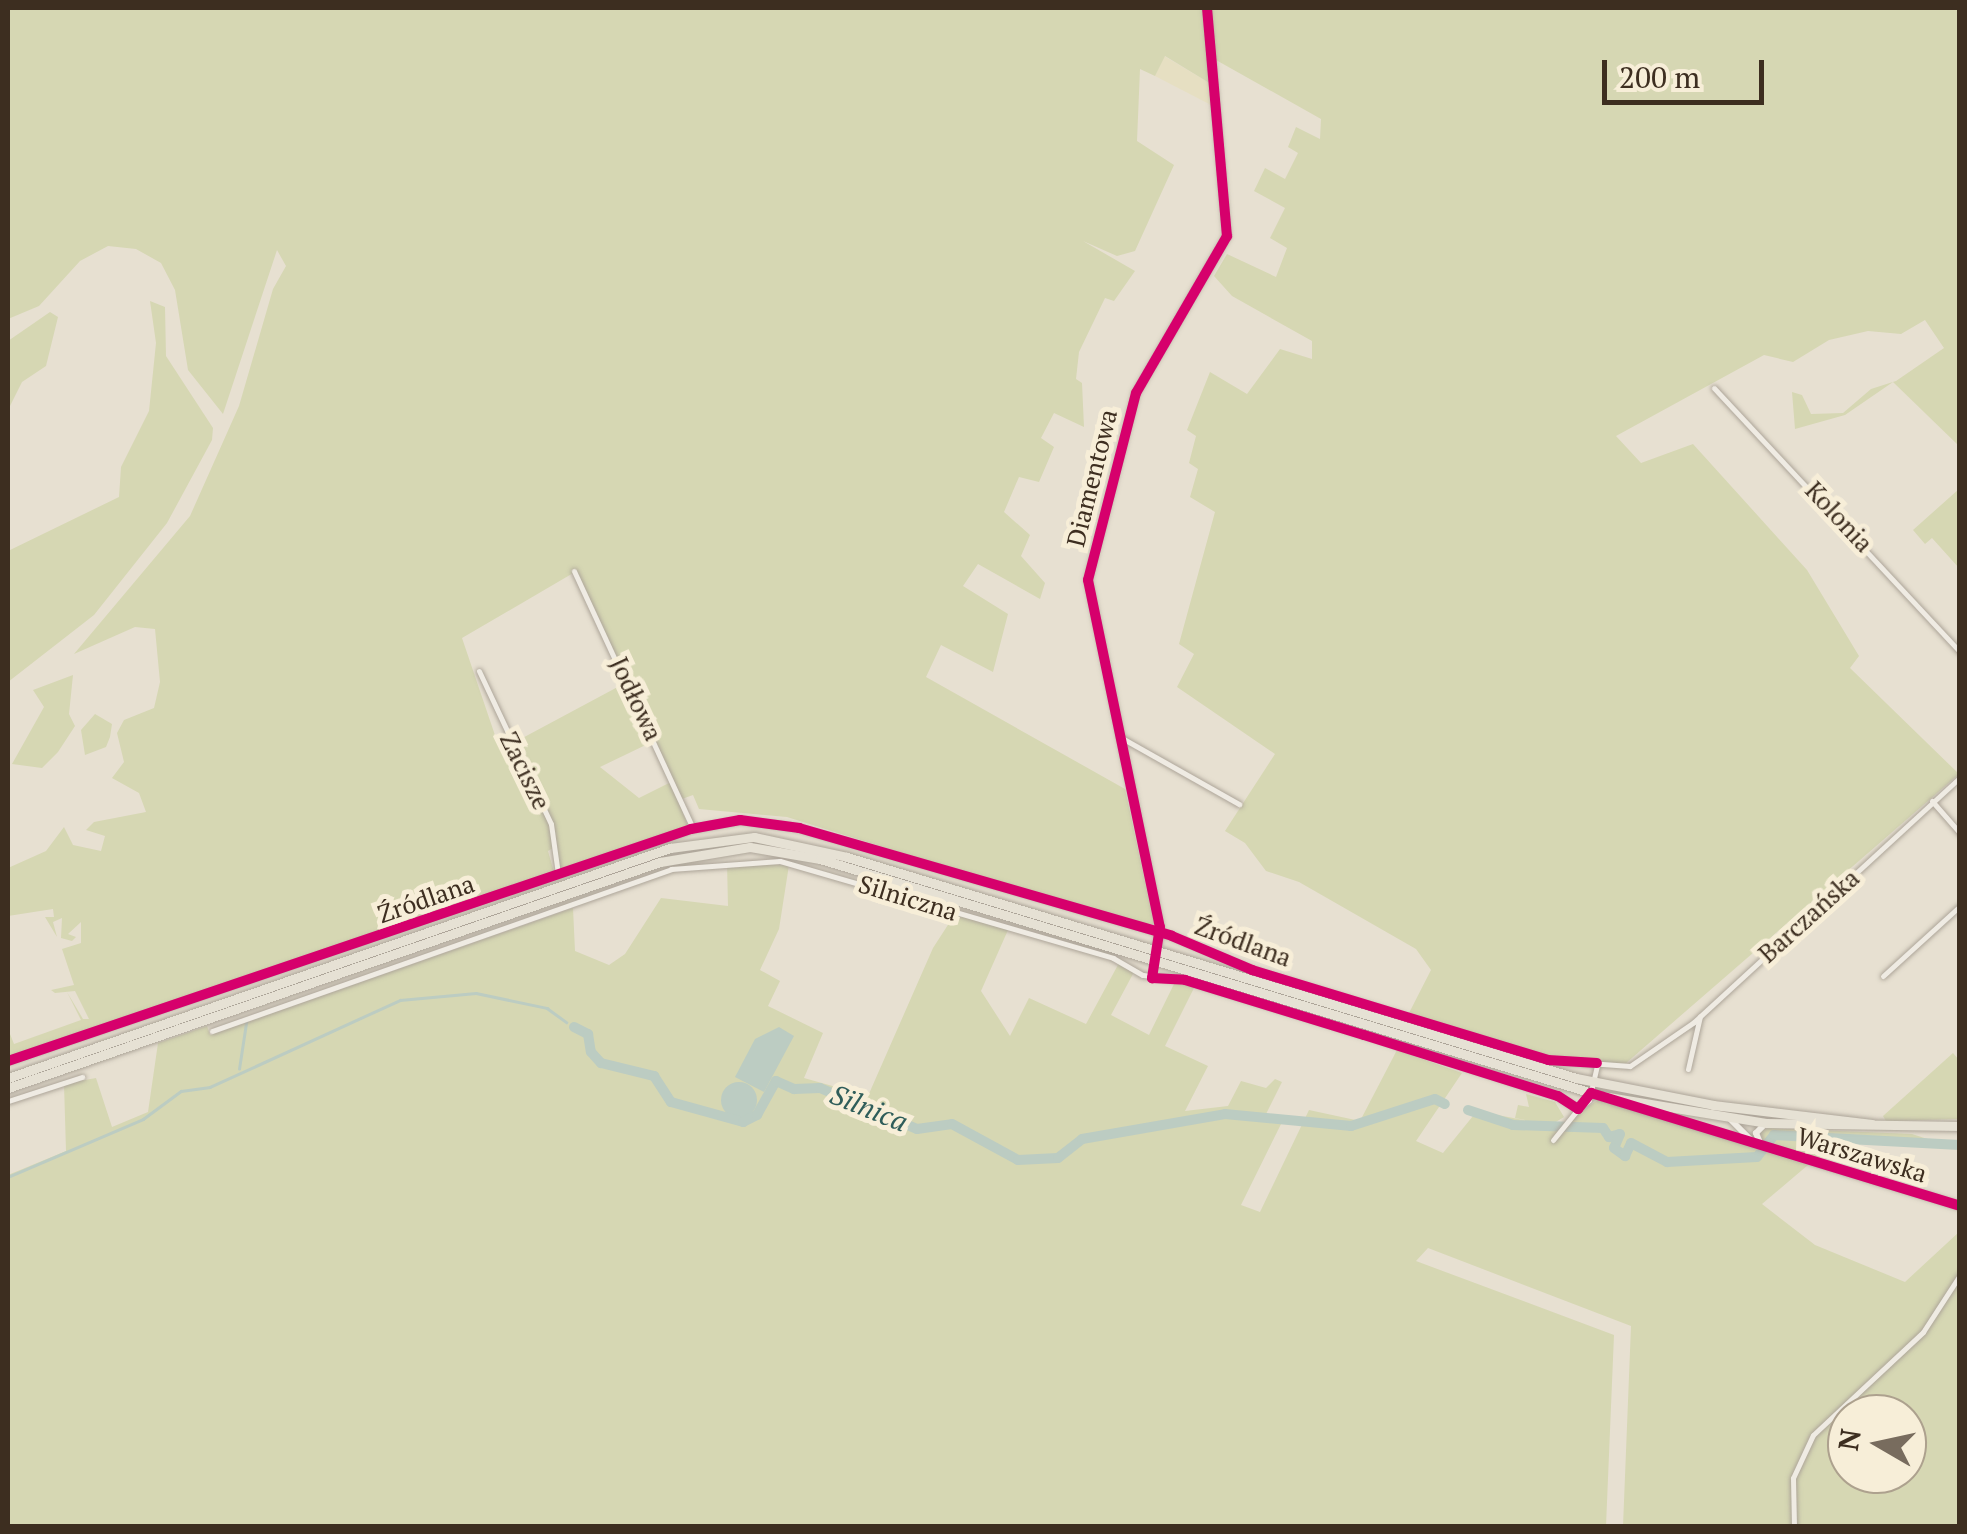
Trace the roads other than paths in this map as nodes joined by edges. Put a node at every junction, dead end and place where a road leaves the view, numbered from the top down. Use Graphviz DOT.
graph roads {
  1 [pos="1207,8"];
  2 [pos="1714,388"];
  3 [pos="574,571"];
  4 [pos="1960,652"];
  5 [pos="479,671"];
  6 [pos="1120,737"];
  7 [pos="1960,777"];
  8 [pos="1932,801"];
  9 [pos="1239,804"];
  10 [pos="693,828"];
  11 [pos="1960,833"];
  12 [pos="558,874"];
  13 [pos="1960,906"];
  14 [pos="1160,933"];
  15 [pos="1156,956"];
  16 [pos="1883,976"];
  17 [pos="1152,978"];
  18 [pos="1700,1016"];
  19 [pos="212,1030"];
  20 [pos="8,1061"];
  21 [pos="1597,1063"];
  22 [pos="1625,1066"];
  23 [pos="1688,1069"];
  24 [pos="82,1077"];
  25 [pos="8,1078"];
  26 [pos="8,1088"];
  27 [pos="1598,1089"];
  28 [pos="8,1101"];
  29 [pos="1713,1105"];
  30 [pos="1578,1109"];
  31 [pos="1730,1119"];
  32 [pos="1766,1123"];
  33 [pos="1960,1126"];
  34 [pos="1894,1128"];
  35 [pos="1553,1140"];
  36 [pos="1758,1144"];
  37 [pos="1960,1206"];
  38 [pos="1960,1276"];
  39 [pos="1794,1526"];
  1 -- 6 [label="street, Diamentowa"];
  2 -- 4 [label="street, Kolonia"];
  3 -- 10 [label="street, Jodłowa"];
  5 -- 12 [label="street, Zacisze"];
  6 -- 9 [label="street"];
  6 -- 14 [label="street, Diamentowa"];
  7 -- 8 [label="street, Barczańska"];
  8 -- 11 [label="street"];
  8 -- 18 [label="street, Barczańska"];
  10 -- 12 [label="street, Źródlana"];
  10 -- 14 [label="street, Źródlana"];
  12 -- 20 [label="street, Źródlana"];
  13 -- 16 [label="street"];
  14 -- 15 [label="street, Diamentowa"];
  14 -- 21 [label="street, Źródlana"];
  15 -- 17 [label="street, Diamentowa"];
  15 -- 25 [label="main road"];
  15 -- 26 [label="main road"];
  15 -- 27 [label="main road"];
  17 -- 19 [label="street, Silniczna"];
  17 -- 30 [label="street, Silniczna"];
  18 -- 22 [label="street, Barczańska"];
  18 -- 23 [label="street"];
  21 -- 22 [label="street, Źródlana"];
  21 -- 27 [label="street"];
  24 -- 28 [label="street"];
  27 -- 29 [label="main road, Warszawska"];
  27 -- 30 [label="street"];
  27 -- 31 [label="main road, Warszawska"];
  27 -- 36 [label="street, Warszawska"];
  29 -- 31 [label="street, Warszawska"];
  29 -- 34 [label="main road"];
  30 -- 35 [label="street"];
  31 -- 32 [label="main road, Warszawska"];
  31 -- 36 [label="street, Warszawska"];
  32 -- 34 [label="main road"];
  32 -- 36 [label="street, Warszawska"];
  33 -- 34 [label="main road"];
  36 -- 37 [label="street, Warszawska"];
  38 -- 39 [label="street"];
}
